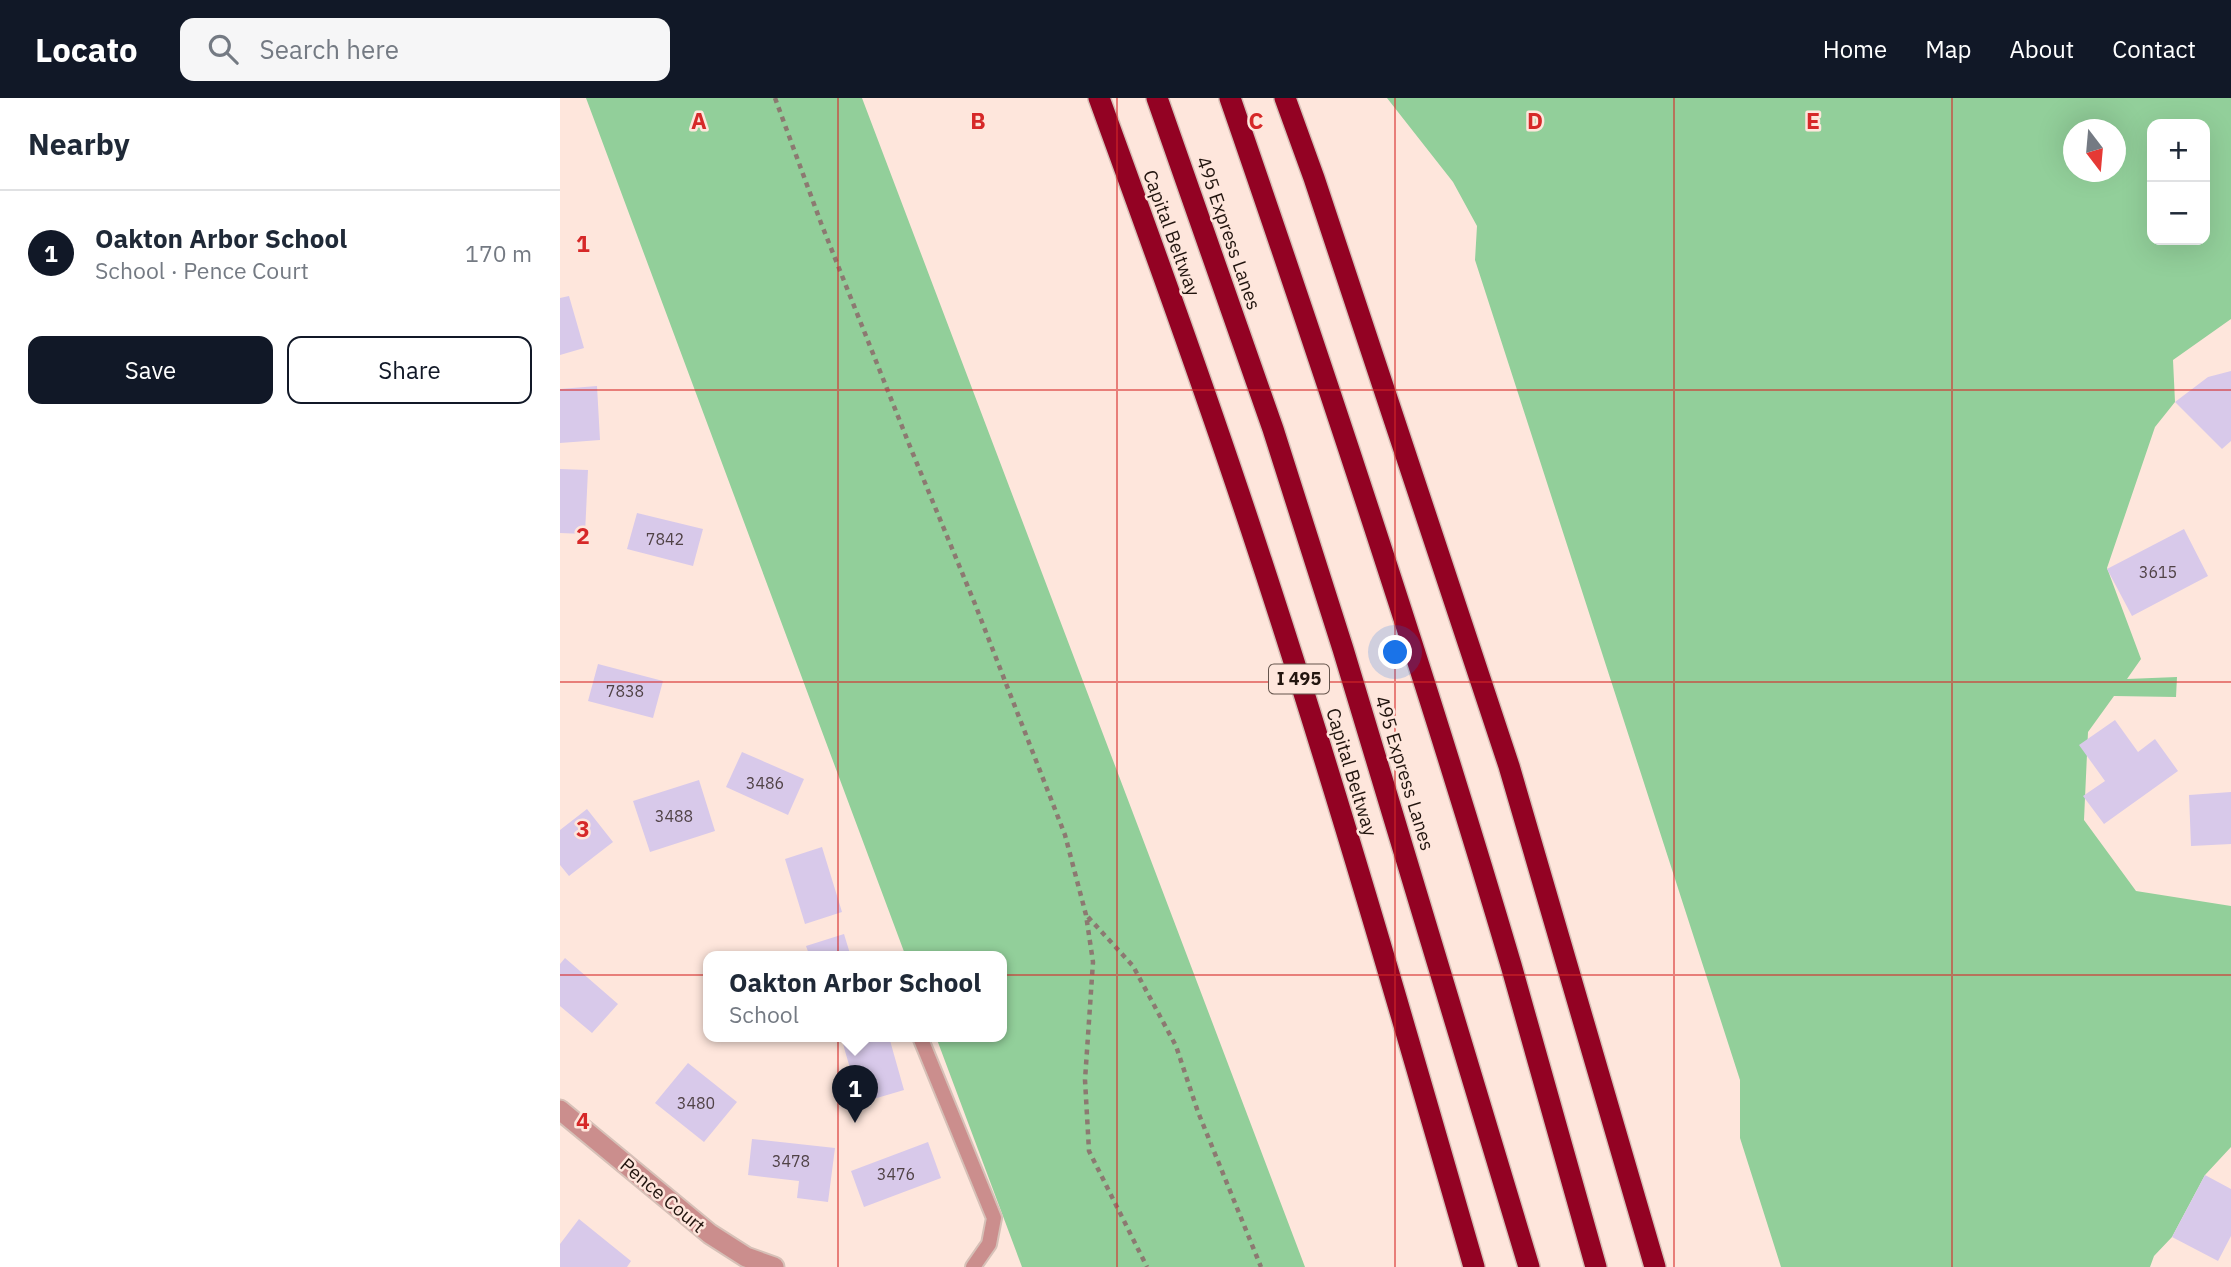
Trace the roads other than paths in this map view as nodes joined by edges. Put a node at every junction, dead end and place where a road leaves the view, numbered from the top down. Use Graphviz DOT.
graph roads {
  1 [pos="1099,98"];
  2 [pos="1157,98"];
  3 [pos="1230,98"];
  4 [pos="1285,98"];
  5 [pos="922,1042"];
  6 [pos="560,1110"];
  7 [pos="741,1262"];
  8 [pos="774,1267"];
  9 [pos="973,1267"];
  10 [pos="1474,1267"];
  11 [pos="1529,1267"];
  12 [pos="1596,1267"];
  13 [pos="1655,1267"];
  1 -- 10 [label="highway, Capital Beltway / I 495"];
  2 -- 11 [label="highway, 495 Express Lanes / I 495"];
  3 -- 12 [label="highway"];
  4 -- 13 [label="highway"];
  5 -- 9 [label="lane"];
  6 -- 7 [label="street, Pence Court"];
  7 -- 8 [label="street, Pence Court"];
}
